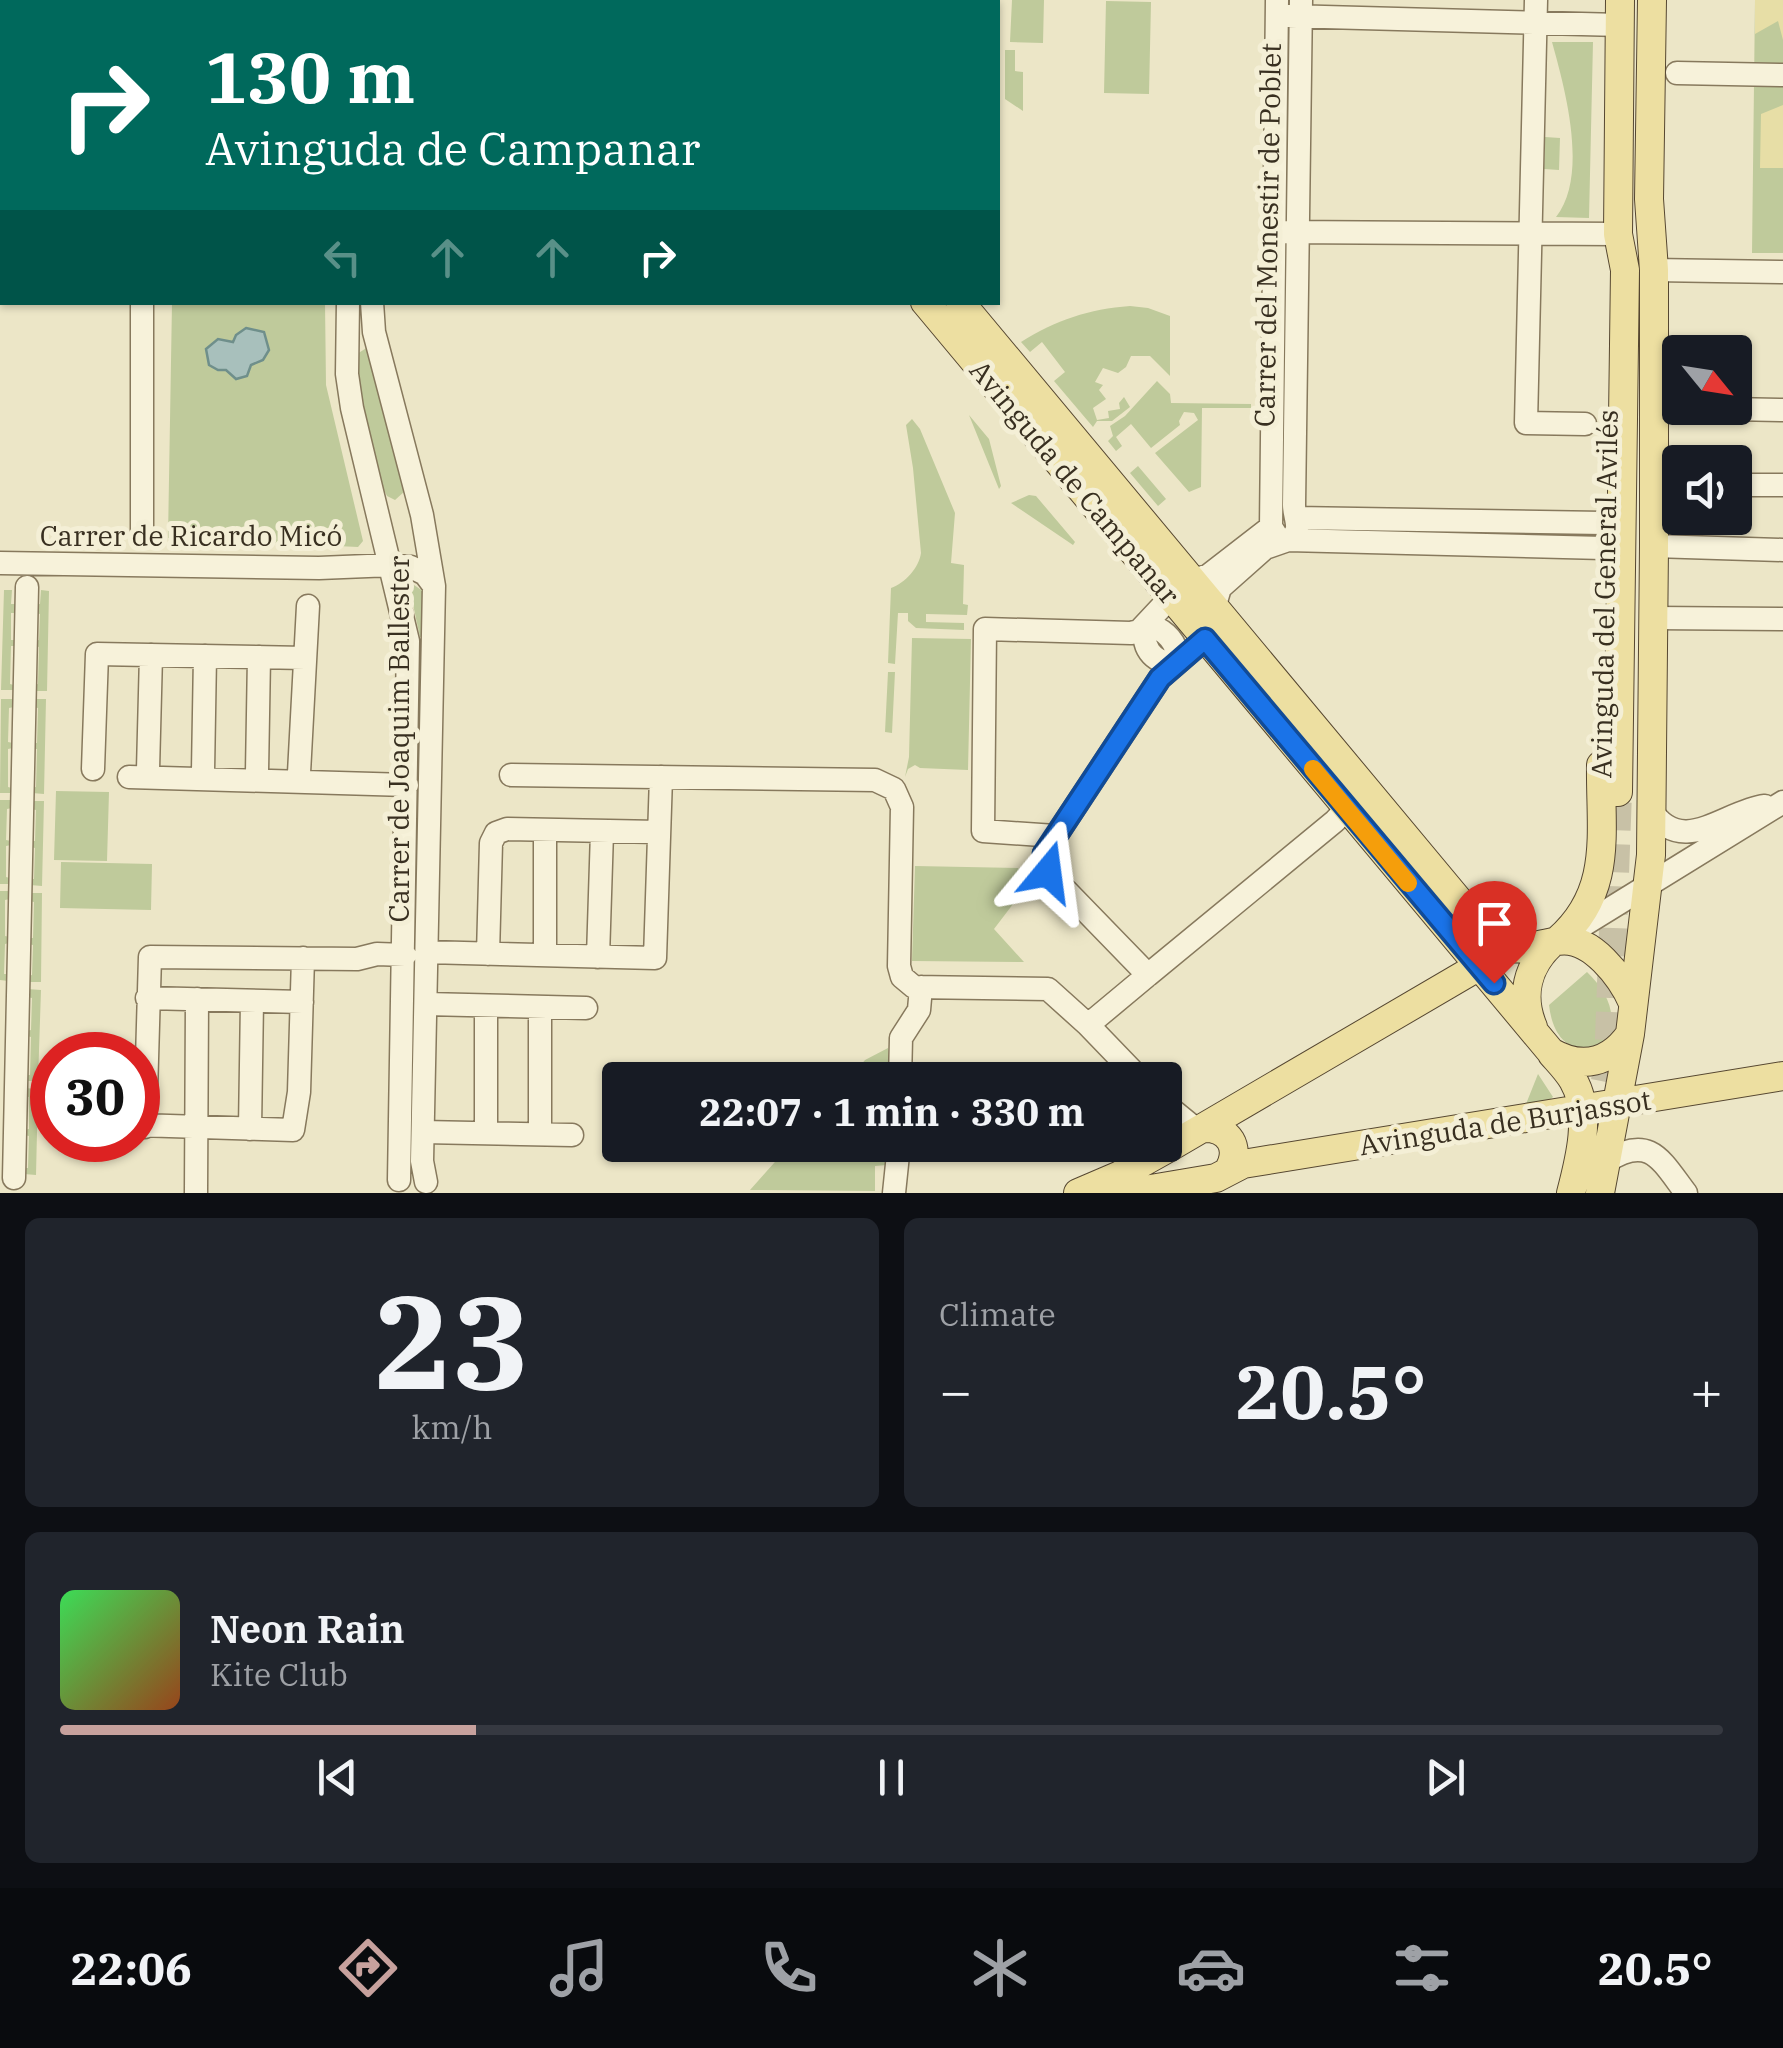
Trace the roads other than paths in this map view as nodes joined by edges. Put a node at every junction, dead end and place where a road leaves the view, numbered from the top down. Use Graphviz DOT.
graph roads {
  1 [pos="1652,0"];
  2 [pos="1289,8"];
  3 [pos="1536,11"];
  4 [pos="1620,12"];
  5 [pos="1677,74"];
  6 [pos="1783,75"];
  7 [pos="1649,199"];
  8 [pos="1286,232"];
  9 [pos="1528,234"];
  10 [pos="1618,234"];
  11 [pos="1654,270"];
  12 [pos="1783,272"];
  13 [pos="142,305"];
  14 [pos="348,305"];
  15 [pos="372,305"];
  16 [pos="957,313"];
  17 [pos="1752,409"];
  18 [pos="1783,410"];
  19 [pos="1585,424"];
  20 [pos="1665,445"];
  21 [pos="414,482"];
  22 [pos="1752,485"];
  23 [pos="1783,485"];
  24 [pos="374,493"];
  25 [pos="1662,508"];
  26 [pos="1564,523"];
  27 [pos="1284,527"];
  28 [pos="142,532"];
  29 [pos="1604,535"];
  30 [pos="1654,546"];
  31 [pos="1563,548"];
  32 [pos="1783,550"];
  33 [pos="0,563"];
  34 [pos="392,566"];
  35 [pos="434,586"];
  36 [pos="27,587"];
  37 [pos="1182,590"];
  38 [pos="308,606"];
  39 [pos="1216,610"];
  40 [pos="1654,618"];
  41 [pos="1783,620"];
  42 [pos="1147,625"];
  43 [pos="1205,639"];
  44 [pos="151,655"];
  45 [pos="205,656"];
  46 [pos="259,658"];
  47 [pos="305,658"];
  48 [pos="1174,663"];
  49 [pos="93,769"];
  50 [pos="203,771"];
  51 [pos="257,772"];
  52 [pos="299,773"];
  53 [pos="511,775"];
  54 [pos="1354,776"];
  55 [pos="661,778"];
  56 [pos="407,786"];
  57 [pos="1635,798"];
  58 [pos="1783,801"];
  59 [pos="1346,808"];
  60 [pos="545,830"];
  61 [pos="602,832"];
  62 [pos="659,832"];
  63 [pos="1049,845"];
  64 [pos="1647,884"];
  65 [pos="1555,942"];
  66 [pos="1524,950"];
  67 [pos="416,954"];
  68 [pos="488,954"];
  69 [pos="545,955"];
  70 [pos="598,956"];
  71 [pos="303,958"];
  72 [pos="1477,964"];
  73 [pos="1148,975"];
  74 [pos="922,987"];
  75 [pos="147,998"];
  76 [pos="198,999"];
  77 [pos="252,1001"];
  78 [pos="302,1002"];
  79 [pos="1633,1003"];
  80 [pos="426,1004"];
  81 [pos="486,1006"];
  82 [pos="540,1007"];
  83 [pos="586,1008"];
  84 [pos="1088,1026"];
  85 [pos="1534,1029"];
  86 [pos="145,1032"];
  87 [pos="1630,1034"];
  88 [pos="1551,1052"];
  89 [pos="900,1062"];
  90 [pos="1123,1062"];
  91 [pos="1783,1076"];
  92 [pos="1619,1104"];
  93 [pos="1580,1111"];
  94 [pos="1182,1118"];
  95 [pos="160,1127"];
  96 [pos="196,1128"];
  97 [pos="250,1129"];
  98 [pos="1198,1131"];
  99 [pos="424,1132"];
  100 [pos="486,1133"];
  101 [pos="540,1134"];
  102 [pos="572,1135"];
  103 [pos="1607,1160"];
  104 [pos="897,1162"];
  105 [pos="14,1178"];
  106 [pos="1215,1180"];
  107 [pos="392,1186"];
  108 [pos="431,1188"];
  109 [pos="196,1193"];
  110 [pos="894,1193"];
  111 [pos="1078,1193"];
  112 [pos="1127,1193"];
  113 [pos="1571,1193"];
  114 [pos="1600,1193"];
  115 [pos="1686,1193"];
  1 -- 7 [label="main road, Avinguda del General Avilés"];
  2 -- 3 [label="street"];
  2 -- 8 [label="street, Carrer del Monestir de Poblet"];
  3 -- 4 [label="street"];
  3 -- 9 [label="street"];
  4 -- 10 [label="main road, Avinguda del General Avilés"];
  5 -- 6 [label="street"];
  7 -- 11 [label="main road, Avinguda del General Avilés"];
  7 -- 57 [label="main road, Avinguda del General Avilés"];
  8 -- 9 [label="street"];
  8 -- 27 [label="street, Carrer del Monestir de Poblet"];
  9 -- 10 [label="street"];
  9 -- 19 [label="street"];
  10 -- 29 [label="main road, Avinguda del General Avilés"];
  10 -- 57 [label="main road, Avinguda del General Avilés"];
  11 -- 12 [label="street"];
  11 -- 20 [label="main road, Avinguda del General Avilés"];
  13 -- 28 [label="street"];
  14 -- 24 [label="street, Carrer de Joaquim Ballester"];
  15 -- 21 [label="street, Carrer de Joaquim Ballester"];
  16 -- 37 [label="main road, Avinguda de Campanar"];
  17 -- 18 [label="street"];
  21 -- 24 [label="street"];
  21 -- 35 [label="street, Carrer de Joaquim Ballester"];
  22 -- 23 [label="street"];
  24 -- 34 [label="street, Carrer de Joaquim Ballester"];
  25 -- 30 [label="main road, Avinguda del General Avilés"];
  26 -- 27 [label="street"];
  26 -- 29 [label="street"];
  26 -- 31 [label="street"];
  27 -- 31 [label="street"];
  27 -- 37 [label="street"];
  27 -- 39 [label="street"];
  29 -- 31 [label="street"];
  29 -- 65 [label="main road, Avinguda del General Avilés"];
  30 -- 32 [label="street"];
  30 -- 40 [label="main road, Avinguda del General Avilés"];
  33 -- 34 [label="street, Carrer de Ricardo Micó"];
  34 -- 35 [label="street, Carrer de Ricardo Micó"];
  34 -- 56 [label="street, Carrer de Joaquim Ballester"];
  35 -- 67 [label="street, Carrer de Joaquim Ballester"];
  36 -- 105 [label="street"];
  37 -- 39 [label="main road, Avinguda de Campanar"];
  37 -- 42 [label="street"];
  37 -- 43 [label="main road, Avinguda de Campanar"];
  38 -- 47 [label="street"];
  39 -- 43 [label="street"];
  39 -- 54 [label="main road, Avinguda de Campanar"];
  40 -- 41 [label="street"];
  40 -- 57 [label="main road, Avinguda del General Avilés"];
  42 -- 48 [label="street, Avinguda de Campanar"];
  42 -- 63 [label="street"];
  43 -- 48 [label="street"];
  43 -- 59 [label="main road, Avinguda de Campanar"];
  44 -- 45 [label="street"];
  44 -- 49 [label="street"];
  44 -- 56 [label="street"];
  45 -- 46 [label="street"];
  45 -- 50 [label="street"];
  46 -- 47 [label="street"];
  46 -- 51 [label="street"];
  47 -- 52 [label="street"];
  48 -- 63 [label="street"];
  53 -- 55 [label="street"];
  54 -- 59 [label="street"];
  54 -- 66 [label="main road, Avinguda de Campanar"];
  55 -- 62 [label="street"];
  55 -- 74 [label="street"];
  56 -- 67 [label="street, Carrer de Joaquim Ballester"];
  57 -- 58 [label="street"];
  57 -- 64 [label="main road, Avinguda del General Avilés"];
  58 -- 64 [label="street"];
  59 -- 72 [label="main road, Avinguda de Campanar"];
  59 -- 73 [label="street"];
  60 -- 61 [label="street"];
  60 -- 68 [label="street"];
  60 -- 69 [label="street"];
  61 -- 62 [label="street"];
  61 -- 70 [label="street"];
  62 -- 70 [label="street"];
  63 -- 73 [label="street"];
  64 -- 65 [label="street"];
  64 -- 79 [label="main road, Avinguda del General Avilés"];
  65 -- 66 [label="main road"];
  65 -- 79 [label="main road"];
  65 -- 85 [label="main road"];
  66 -- 72 [label="main road"];
  67 -- 68 [label="street"];
  67 -- 71 [label="street"];
  67 -- 80 [label="street, Carrer de Joaquim Ballester"];
  67 -- 107 [label="street, Carrer de Joaquim Ballester"];
  68 -- 69 [label="street"];
  69 -- 70 [label="street"];
  71 -- 75 [label="street"];
  71 -- 78 [label="street"];
  72 -- 85 [label="main road, Avinguda de Campanar"];
  72 -- 98 [label="main road"];
  73 -- 84 [label="street"];
  74 -- 84 [label="street"];
  74 -- 89 [label="street"];
  75 -- 76 [label="street"];
  75 -- 86 [label="street"];
  76 -- 77 [label="street"];
  76 -- 96 [label="street"];
  77 -- 78 [label="street"];
  77 -- 97 [label="street"];
  78 -- 97 [label="street"];
  79 -- 87 [label="main road, Avinguda del General Avilés"];
  80 -- 81 [label="street"];
  80 -- 99 [label="street, Carrer de Joaquim Ballester"];
  81 -- 82 [label="street"];
  81 -- 100 [label="street"];
  82 -- 83 [label="street"];
  82 -- 101 [label="street"];
  84 -- 90 [label="street"];
  85 -- 88 [label="main road, Avinguda de Campanar"];
  87 -- 88 [label="main road"];
  87 -- 92 [label="main road, Avinguda del General Avilés"];
  88 -- 93 [label="main road, Avinguda de Campanar"];
  91 -- 92 [label="main road, Avinguda de Burjassot"];
  92 -- 93 [label="main road, Avinguda de Burjassot"];
  92 -- 103 [label="main road, Avinguda del General Avilés"];
  93 -- 106 [label="main road, Avinguda de Burjassot"];
  93 -- 113 [label="main road"];
  94 -- 98 [label="street"];
  95 -- 96 [label="street"];
  96 -- 97 [label="street"];
  96 -- 109 [label="street"];
  98 -- 106 [label="main road"];
  98 -- 106 [label="main road"];
  98 -- 111 [label="main road"];
  99 -- 100 [label="street"];
  99 -- 108 [label="street, Carrer de Joaquim Ballester"];
  100 -- 101 [label="street"];
  101 -- 102 [label="street"];
  103 -- 114 [label="main road, Avinguda del General Avilés"];
  103 -- 115 [label="street"];
  104 -- 110 [label="street"];
  106 -- 112 [label="main road, Avinguda de Burjassot"];
  107 -- 108 [label="street"];
}
